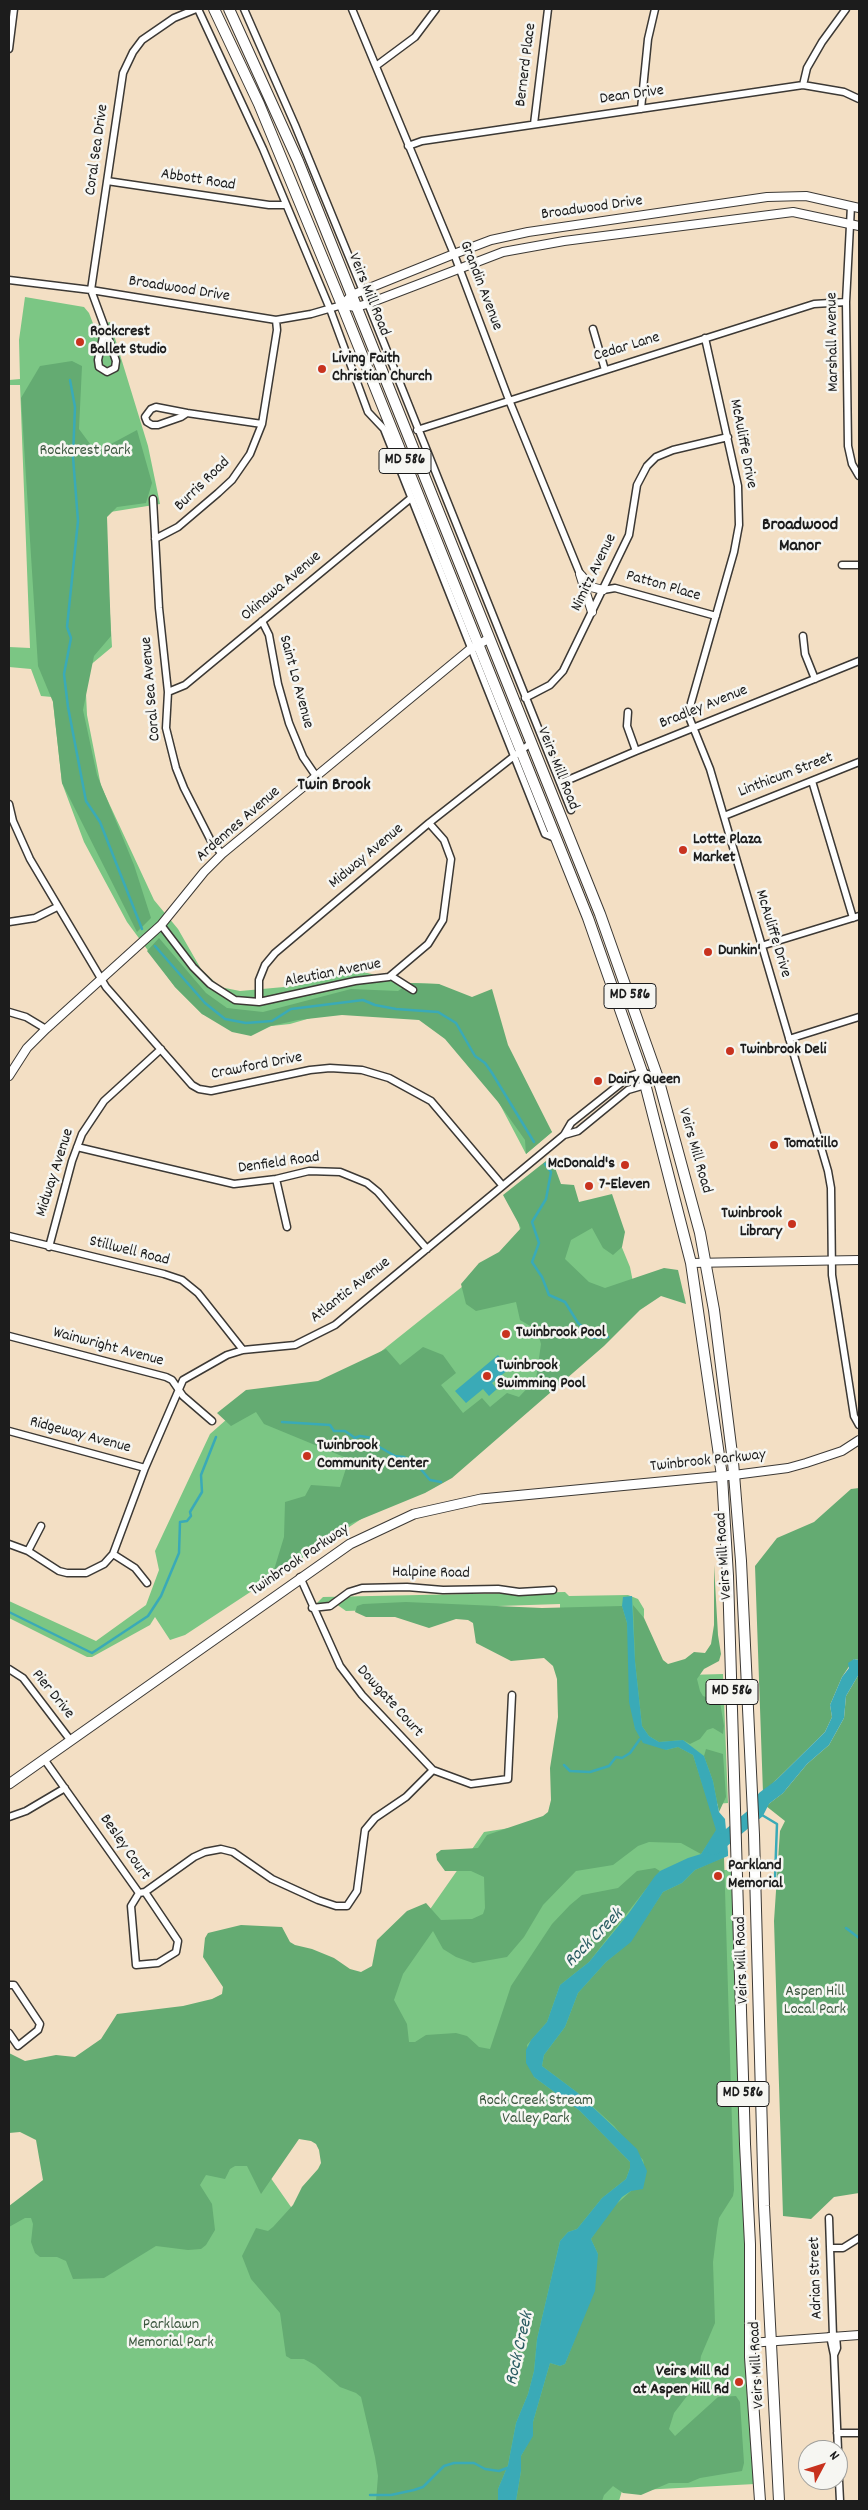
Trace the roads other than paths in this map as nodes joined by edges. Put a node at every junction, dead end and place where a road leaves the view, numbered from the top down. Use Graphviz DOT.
graph roads {
  1 [pos="14,9"];
  2 [pos="197,9"];
  3 [pos="214,9"];
  4 [pos="229,9"];
  5 [pos="244,9"];
  6 [pos="352,9"];
  7 [pos="436,9"];
  8 [pos="548,9"];
  9 [pos="655,9"];
  10 [pos="846,9"];
  11 [pos="9,49"];
  12 [pos="376,66"];
  13 [pos="803,85"];
  14 [pos="859,99"];
  15 [pos="640,109"];
  16 [pos="534,124"];
  17 [pos="408,146"];
  18 [pos="107,181"];
  19 [pos="285,205"];
  20 [pos="851,206"];
  21 [pos="859,208"];
  22 [pos="849,225"];
  23 [pos="859,226"];
  24 [pos="454,254"];
  25 [pos="459,268"];
  26 [pos="9,280"];
  27 [pos="91,290"];
  28 [pos="363,291"];
  29 [pos="352,295"];
  30 [pos="846,302"];
  31 [pos="368,304"];
  32 [pos="342,305"];
  33 [pos="356,307"];
  34 [pos="330,309"];
  35 [pos="276,320"];
  36 [pos="105,328"];
  37 [pos="593,330"];
  38 [pos="705,338"];
  39 [pos="605,370"];
  40 [pos="509,400"];
  41 [pos="187,413"];
  42 [pos="262,424"];
  43 [pos="417,430"];
  44 [pos="728,437"];
  45 [pos="859,476"];
  46 [pos="152,498"];
  47 [pos="412,498"];
  48 [pos="155,539"];
  49 [pos="842,565"];
  50 [pos="859,565"];
  51 [pos="580,574"];
  52 [pos="603,590"];
  53 [pos="592,612"];
  54 [pos="716,616"];
  55 [pos="262,622"];
  56 [pos="803,636"];
  57 [pos="488,639"];
  58 [pos="475,645"];
  59 [pos="859,661"];
  60 [pos="815,679"];
  61 [pos="168,692"];
  62 [pos="525,698"];
  63 [pos="628,712"];
  64 [pos="693,728"];
  65 [pos="540,737"];
  66 [pos="530,743"];
  67 [pos="636,751"];
  68 [pos="518,753"];
  69 [pos="859,762"];
  70 [pos="316,776"];
  71 [pos="812,781"];
  72 [pos="561,783"];
  73 [pos="9,804"];
  74 [pos="571,810"];
  75 [pos="724,816"];
  76 [pos="11,822"];
  77 [pos="429,824"];
  78 [pos="222,854"];
  79 [pos="57,907"];
  80 [pos="600,914"];
  81 [pos="856,917"];
  82 [pos="588,918"];
  83 [pos="9,922"];
  84 [pos="161,925"];
  85 [pos="761,946"];
  86 [pos="391,976"];
  87 [pos="101,978"];
  88 [pos="413,990"];
  89 [pos="259,1002"];
  90 [pos="9,1012"];
  91 [pos="859,1016"];
  92 [pos="46,1028"];
  93 [pos="789,1038"];
  94 [pos="160,1049"];
  95 [pos="642,1072"];
  96 [pos="9,1076"];
  97 [pos="658,1078"];
  98 [pos="645,1085"];
  99 [pos="598,1102"];
  100 [pos="599,1113"];
  101 [pos="564,1135"];
  102 [pos="77,1147"];
  103 [pos="276,1179"];
  104 [pos="502,1185"];
  105 [pos="287,1227"];
  106 [pos="9,1236"];
  107 [pos="49,1247"];
  108 [pos="427,1249"];
  109 [pos="830,1259"];
  110 [pos="859,1260"];
  111 [pos="705,1262"];
  112 [pos="691,1263"];
  113 [pos="9,1336"];
  114 [pos="243,1350"];
  115 [pos="179,1390"];
  116 [pos="212,1421"];
  117 [pos="859,1425"];
  118 [pos="9,1432"];
  119 [pos="859,1440"];
  120 [pos="145,1468"];
  121 [pos="734,1475"];
  122 [pos="722,1476"];
  123 [pos="41,1526"];
  124 [pos="9,1544"];
  125 [pos="28,1551"];
  126 [pos="113,1554"];
  127 [pos="300,1577"];
  128 [pos="147,1583"];
  129 [pos="553,1590"];
  130 [pos="312,1608"];
  131 [pos="9,1669"];
  132 [pos="512,1695"];
  133 [pos="71,1741"];
  134 [pos="44,1760"];
  135 [pos="433,1770"];
  136 [pos="9,1784"];
  137 [pos="65,1788"];
  138 [pos="9,1817"];
  139 [pos="142,1893"];
  140 [pos="9,1985"];
  141 [pos="9,2033"];
  142 [pos="829,2218"];
  143 [pos="859,2238"];
  144 [pos="830,2248"];
  145 [pos="833,2336"];
  146 [pos="859,2336"];
  147 [pos="773,2341"];
  148 [pos="750,2343"];
  149 [pos="837,2433"];
  150 [pos="859,2433"];
  151 [pos="837,2440"];
  152 [pos="760,2501"];
  153 [pos="779,2501"];
  1 -- 11 [label="street"];
  2 -- 18 [label="street, Coral Sea Drive"];
  2 -- 19 [label="street, Veirs Mill Road"];
  3 -- 32 [label="main road, Veirs Mill Road / MD 586"];
  4 -- 29 [label="main road, Veirs Mill Road / MD 586"];
  5 -- 28 [label="street, Veirs Mill Road"];
  6 -- 12 [label="street, Grandin Avenue"];
  7 -- 12 [label="street"];
  8 -- 16 [label="street, Bernerd Place"];
  9 -- 15 [label="street"];
  10 -- 13 [label="street"];
  12 -- 17 [label="street, Grandin Avenue"];
  13 -- 14 [label="street, Dean Drive"];
  13 -- 15 [label="street, Dean Drive"];
  15 -- 16 [label="street, Dean Drive"];
  16 -- 17 [label="street, Dean Drive"];
  17 -- 24 [label="street, Grandin Avenue"];
  18 -- 19 [label="street, Abbott Road"];
  18 -- 27 [label="street, Coral Sea Drive"];
  19 -- 34 [label="street, Veirs Mill Road"];
  20 -- 21 [label="street, Broadwood Drive"];
  20 -- 22 [label="street, Marshall Avenue"];
  20 -- 24 [label="street, Broadwood Drive"];
  22 -- 23 [label="street, Broadwood Drive"];
  22 -- 25 [label="street, Broadwood Drive"];
  22 -- 30 [label="street, Marshall Avenue"];
  24 -- 25 [label="street, Grandin Avenue"];
  24 -- 28 [label="street, Broadwood Drive"];
  25 -- 31 [label="street, Broadwood Drive"];
  25 -- 40 [label="street, Grandin Avenue"];
  26 -- 27 [label="street, Broadwood Drive"];
  27 -- 35 [label="street, Broadwood Drive"];
  27 -- 36 [label="street, Coral Sea Drive"];
  28 -- 29 [label="street, Broadwood Drive"];
  28 -- 31 [label="street, Veirs Mill Road"];
  29 -- 32 [label="street, Broadwood Drive"];
  29 -- 33 [label="main road, Veirs Mill Road / MD 586"];
  30 -- 38 [label="street, Cedar Lane"];
  30 -- 45 [label="street, Marshall Avenue"];
  31 -- 33 [label="street, Broadwood Drive"];
  31 -- 43 [label="street, Veirs Mill Road"];
  32 -- 33 [label="street, Broadwood Drive"];
  32 -- 34 [label="street, Broadwood Drive"];
  32 -- 58 [label="main road, Veirs Mill Road / MD 586"];
  33 -- 57 [label="main road, Veirs Mill Road / MD 586"];
  34 -- 35 [label="street, Broadwood Drive"];
  34 -- 47 [label="street, Veirs Mill Road"];
  35 -- 42 [label="street, Burris Road"];
  36 -- 36 [label="street, Coral Sea Drive"];
  37 -- 39 [label="street"];
  38 -- 39 [label="street, Cedar Lane"];
  38 -- 44 [label="street, McAuliffe Drive"];
  39 -- 40 [label="street, Cedar Lane"];
  40 -- 43 [label="street, Cedar Lane"];
  40 -- 51 [label="street, Grandin Avenue"];
  41 -- 41 [label="street"];
  41 -- 42 [label="street"];
  42 -- 48 [label="street, Burris Road"];
  43 -- 62 [label="street, Veirs Mill Road"];
  44 -- 52 [label="street, Nimitz Avenue"];
  44 -- 54 [label="street, McAuliffe Drive"];
  46 -- 48 [label="street"];
  47 -- 55 [label="street, Okinawa Avenue"];
  47 -- 58 [label="street, Veirs Mill Road"];
  48 -- 61 [label="street, Coral Sea Avenue"];
  49 -- 50 [label="street"];
  51 -- 52 [label="street, Patton Place"];
  51 -- 53 [label="street"];
  52 -- 53 [label="street, Nimitz Avenue"];
  52 -- 54 [label="street, Patton Place"];
  53 -- 62 [label="street, Nimitz Avenue"];
  54 -- 64 [label="street, McAuliffe Drive"];
  55 -- 61 [label="street, Okinawa Avenue"];
  55 -- 70 [label="street, Saint Lo Avenue"];
  56 -- 60 [label="street"];
  57 -- 58 [label="street, Ardennes Avenue"];
  57 -- 66 [label="main road, Veirs Mill Road / MD 586"];
  58 -- 68 [label="main road, Veirs Mill Road / MD 586"];
  58 -- 70 [label="street, Ardennes Avenue"];
  59 -- 60 [label="street, Bradley Avenue"];
  60 -- 64 [label="street, Bradley Avenue"];
  61 -- 78 [label="street, Coral Sea Avenue"];
  62 -- 65 [label="street, Veirs Mill Road"];
  63 -- 67 [label="street"];
  64 -- 67 [label="street, Bradley Avenue"];
  64 -- 75 [label="street, McAuliffe Drive"];
  65 -- 66 [label="street"];
  65 -- 72 [label="street, Veirs Mill Road"];
  66 -- 68 [label="street"];
  66 -- 80 [label="main road, Veirs Mill Road / MD 586"];
  67 -- 72 [label="street, Bradley Avenue"];
  68 -- 77 [label="street, Midway Avenue"];
  68 -- 82 [label="main road, Veirs Mill Road / MD 586"];
  69 -- 71 [label="street, Linthicum Street"];
  70 -- 78 [label="street, Ardennes Avenue"];
  71 -- 75 [label="street, Linthicum Street"];
  71 -- 81 [label="street"];
  72 -- 74 [label="street, Veirs Mill Road"];
  73 -- 76 [label="street, Crawford Drive"];
  75 -- 85 [label="street, McAuliffe Drive"];
  76 -- 79 [label="street, Crawford Drive"];
  77 -- 86 [label="street, Aleutian Avenue"];
  77 -- 89 [label="street, Midway Avenue"];
  78 -- 84 [label="street, Ardennes Avenue"];
  79 -- 83 [label="street"];
  79 -- 87 [label="street, Crawford Drive"];
  80 -- 82 [label="main road"];
  80 -- 97 [label="main road, Veirs Mill Road / MD 586"];
  81 -- 85 [label="street"];
  82 -- 95 [label="main road, Veirs Mill Road / MD 586"];
  84 -- 87 [label="street, Ardennes Avenue"];
  84 -- 89 [label="street, Aleutian Avenue"];
  85 -- 93 [label="street, McAuliffe Drive"];
  86 -- 88 [label="street"];
  86 -- 89 [label="street, Aleutian Avenue"];
  87 -- 92 [label="street, Ardennes Avenue"];
  87 -- 94 [label="street, Crawford Drive"];
  90 -- 92 [label="street"];
  91 -- 93 [label="street"];
  92 -- 96 [label="street, Ardennes Avenue"];
  93 -- 109 [label="street, McAuliffe Drive"];
  94 -- 102 [label="street, Midway Avenue"];
  94 -- 104 [label="street, Crawford Drive"];
  95 -- 97 [label="street"];
  95 -- 98 [label="main road, Veirs Mill Road / MD 586"];
  95 -- 99 [label="street, Atlantic Avenue"];
  97 -- 98 [label="street, Atlantic Avenue"];
  97 -- 111 [label="main road, Veirs Mill Road / MD 586"];
  98 -- 100 [label="street, Atlantic Avenue"];
  98 -- 112 [label="main road, Veirs Mill Road / MD 586"];
  99 -- 100 [label="street"];
  99 -- 101 [label="street, Atlantic Avenue"];
  100 -- 101 [label="street, Atlantic Avenue"];
  101 -- 104 [label="street, Atlantic Avenue"];
  102 -- 103 [label="street, Denfield Road"];
  102 -- 107 [label="street, Midway Avenue"];
  103 -- 105 [label="street"];
  103 -- 108 [label="street, Denfield Road"];
  104 -- 108 [label="street, Atlantic Avenue"];
  106 -- 107 [label="street, Stillwell Road"];
  107 -- 114 [label="street, Stillwell Road"];
  108 -- 114 [label="street, Atlantic Avenue"];
  109 -- 110 [label="street"];
  109 -- 111 [label="street"];
  109 -- 117 [label="street, McAuliffe Drive"];
  111 -- 112 [label="street"];
  111 -- 121 [label="main road, Veirs Mill Road / MD 586"];
  112 -- 122 [label="main road, Veirs Mill Road / MD 586"];
  113 -- 115 [label="street, Wainwright Avenue"];
  114 -- 115 [label="street, Atlantic Avenue"];
  115 -- 116 [label="street, Wainwright Avenue"];
  115 -- 120 [label="street, Atlantic Avenue"];
  118 -- 120 [label="street, Ridgeway Avenue"];
  119 -- 121 [label="street, Twinbrook Parkway"];
  120 -- 126 [label="street, Atlantic Avenue"];
  121 -- 122 [label="main road, Twinbrook Parkway"];
  121 -- 147 [label="main road, Veirs Mill Road / MD 586"];
  122 -- 127 [label="main road, Twinbrook Parkway"];
  122 -- 148 [label="main road, Veirs Mill Road / MD 586"];
  123 -- 125 [label="street"];
  124 -- 125 [label="street"];
  125 -- 126 [label="street"];
  126 -- 128 [label="street"];
  127 -- 130 [label="street, Dowgate Court"];
  127 -- 133 [label="main road, Twinbrook Parkway"];
  129 -- 130 [label="street, Halpine Road"];
  130 -- 135 [label="street, Dowgate Court"];
  131 -- 133 [label="street, Pier Drive"];
  132 -- 135 [label="street, Dowgate Court"];
  133 -- 134 [label="main road, Twinbrook Parkway"];
  134 -- 136 [label="main road, Twinbrook Parkway"];
  134 -- 137 [label="street, Besley Court"];
  135 -- 139 [label="street"];
  137 -- 138 [label="street"];
  137 -- 139 [label="street, Besley Court"];
  139 -- 139 [label="street, Besley Court"];
  140 -- 141 [label="street"];
  142 -- 144 [label="street, Adrian Street"];
  143 -- 144 [label="street"];
  144 -- 145 [label="street, Adrian Street"];
  145 -- 146 [label="street"];
  145 -- 147 [label="street"];
  145 -- 149 [label="street, Adrian Street"];
  147 -- 148 [label="street"];
  147 -- 153 [label="main road, Veirs Mill Road / MD 586"];
  148 -- 152 [label="main road, Veirs Mill Road / MD 586"];
  149 -- 150 [label="street"];
  149 -- 151 [label="street, Adrian Street"];
}
